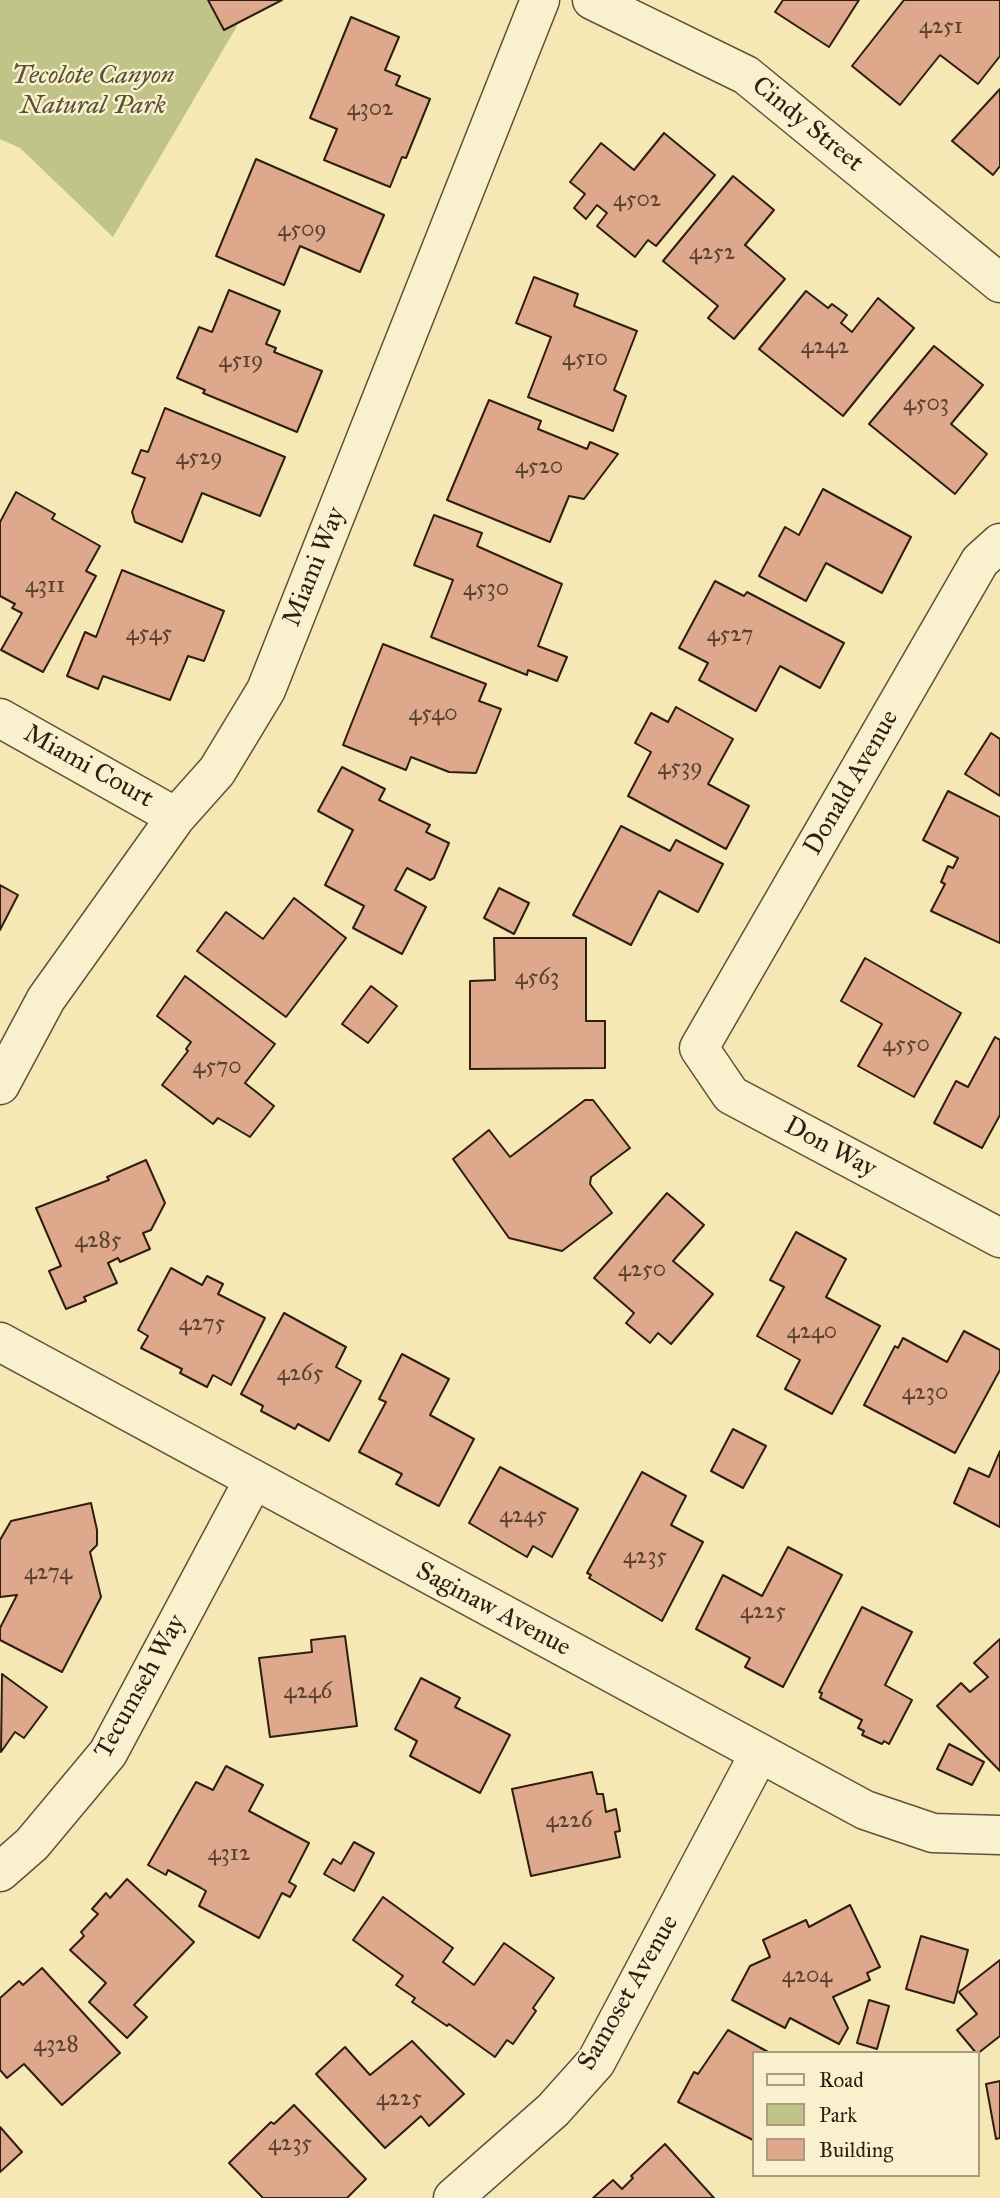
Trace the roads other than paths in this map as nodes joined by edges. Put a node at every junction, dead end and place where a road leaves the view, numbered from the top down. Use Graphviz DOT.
graph roads {
  1 [pos="540,0"];
  2 [pos="592,0"];
  3 [pos="1000,283"];
  4 [pos="1000,543"];
  5 [pos="0,718"];
  6 [pos="176,817"];
  7 [pos="710,1027"];
  8 [pos="0,1085"];
  9 [pos="1000,1238"];
  10 [pos="0,1342"];
  11 [pos="253,1481"];
  12 [pos="760,1754"];
  13 [pos="1000,1835"];
  14 [pos="0,1872"];
  15 [pos="453,2198"];
  1 -- 6 [label="street, Miami Way"];
  2 -- 3 [label="street, Cindy Street"];
  4 -- 7 [label="street, Donald Avenue"];
  5 -- 6 [label="street, Miami Court"];
  6 -- 8 [label="street, Miami Way"];
  7 -- 9 [label="street, Don Way"];
  10 -- 11 [label="street, Saginaw Avenue"];
  11 -- 12 [label="street, Saginaw Avenue"];
  11 -- 14 [label="street, Tecumseh Way"];
  12 -- 13 [label="street, Saginaw Avenue"];
  12 -- 15 [label="street, Samoset Avenue"];
}
